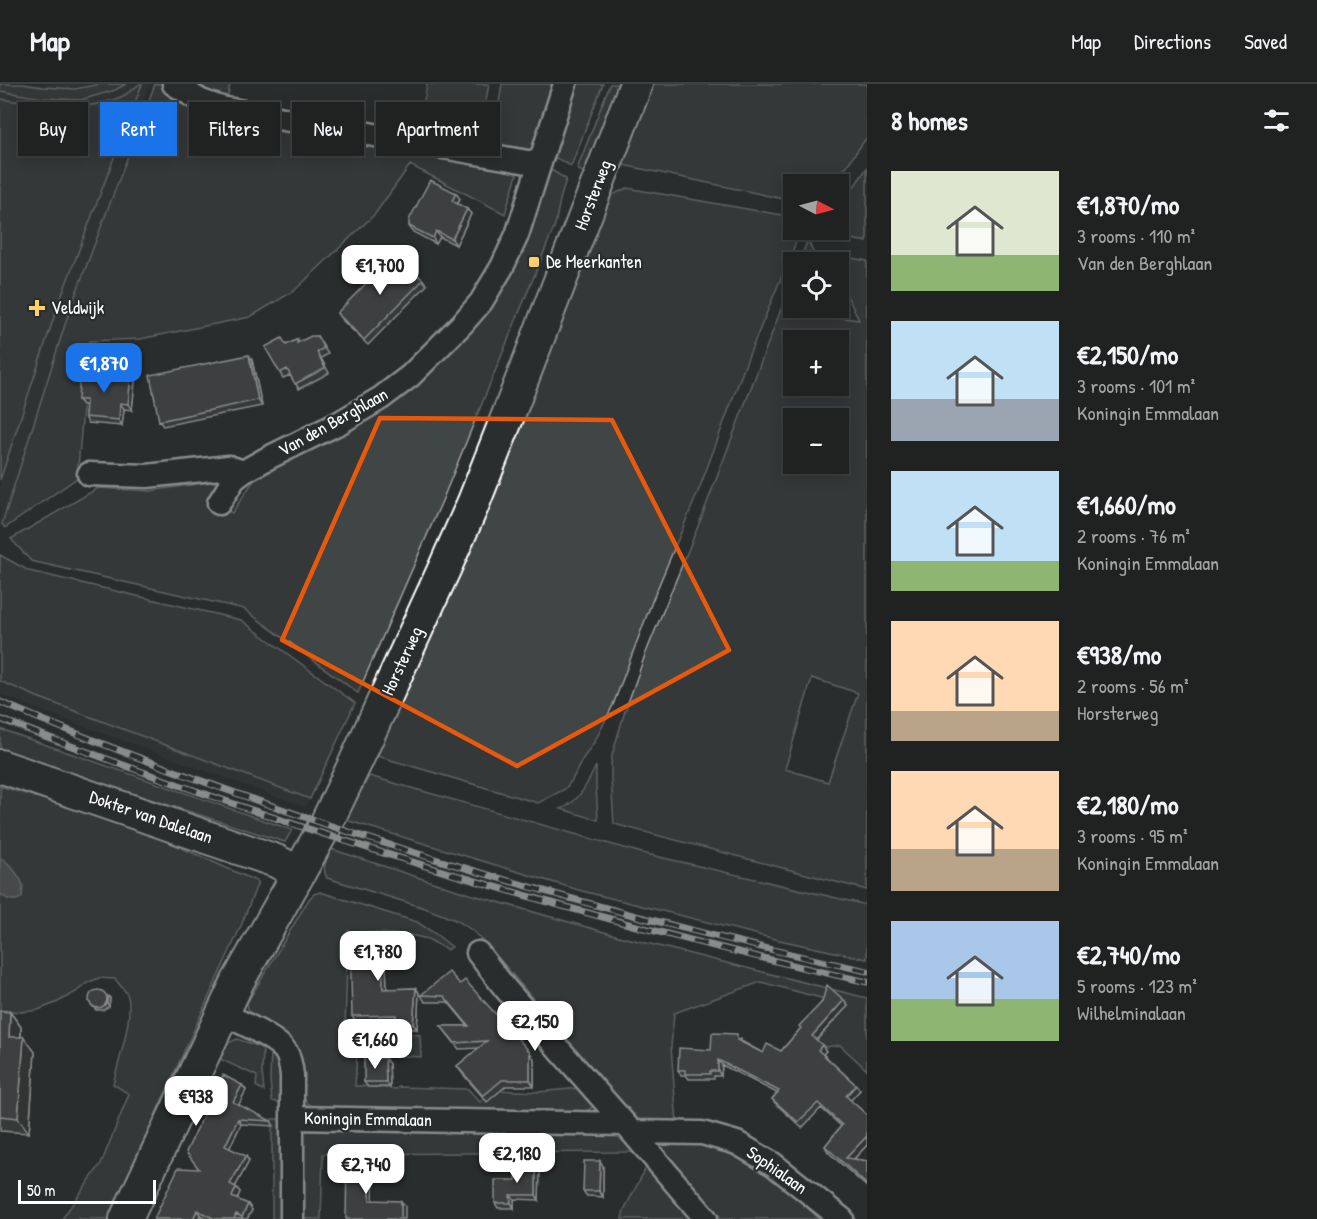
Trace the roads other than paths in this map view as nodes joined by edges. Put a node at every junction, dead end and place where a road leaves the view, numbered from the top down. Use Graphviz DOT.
graph roads {
  1 [pos="174,84"];
  2 [pos="565,84"];
  3 [pos="636,84"];
  4 [pos="539,164"];
  5 [pos="243,472"];
  6 [pos="89,474"];
  7 [pos="219,503"];
  8 [pos="0,766"];
  9 [pos="299,873"];
  10 [pos="478,953"];
  11 [pos="222,1013"];
  12 [pos="292,1118"];
  13 [pos="629,1128"];
  14 [pos="126,1219"];
  15 [pos="292,1219"];
  16 [pos="706,1219"];
  17 [pos="842,1219"];
  1 -- 4 [label="street"];
  2 -- 4 [label="street, Van den Berghlaan"];
  3 -- 9 [label="main road, Horsterweg"];
  4 -- 5 [label="street, Van den Berghlaan"];
  5 -- 6 [label="street"];
  5 -- 7 [label="street, Van den Berghlaan"];
  8 -- 9 [label="main road, Dokter van Dalelaan"];
  9 -- 11 [label="main road, Horsterweg"];
  10 -- 13 [label="street"];
  11 -- 12 [label="street"];
  11 -- 14 [label="main road, Horsterweg"];
  12 -- 13 [label="street, Koningin Emmalaan"];
  12 -- 15 [label="street"];
  13 -- 16 [label="street"];
  13 -- 17 [label="street, Sophialaan"];
}
